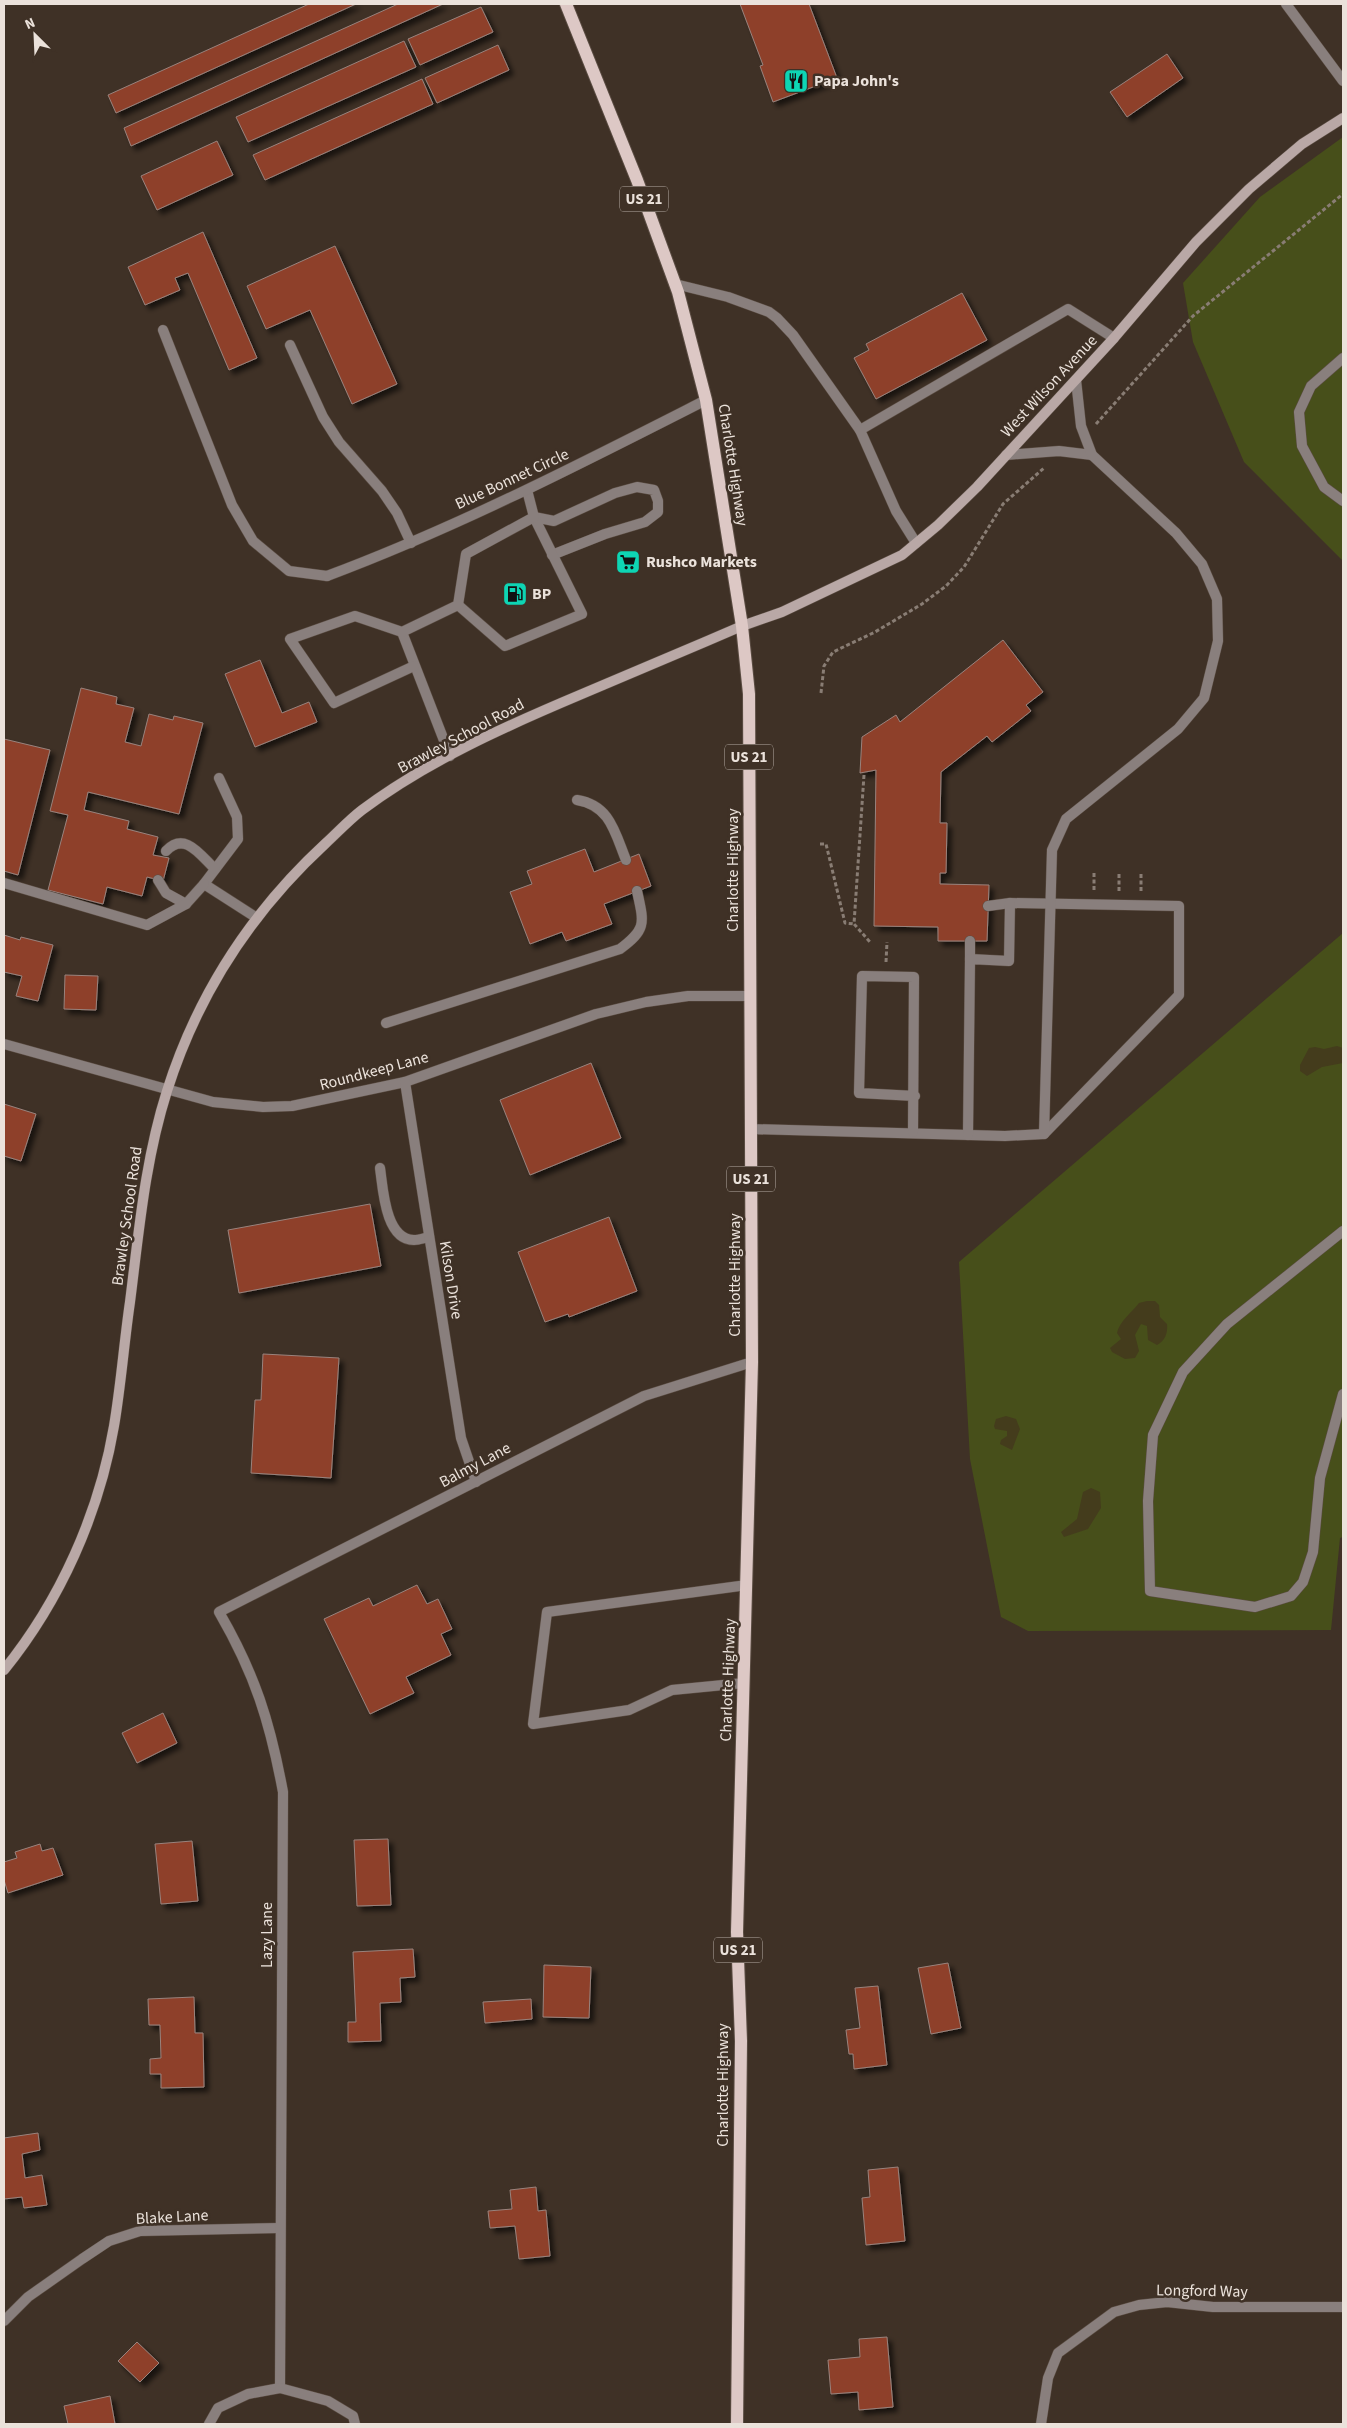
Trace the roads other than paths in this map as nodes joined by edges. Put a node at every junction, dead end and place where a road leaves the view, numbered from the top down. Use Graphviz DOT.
graph roads {
  1 [pos="566,4"];
  2 [pos="1286,4"];
  3 [pos="1343,81"];
  4 [pos="1343,118"];
  5 [pos="675,284"];
  6 [pos="163,330"];
  7 [pos="1114,338"];
  8 [pos="290,344"];
  9 [pos="1343,358"];
  10 [pos="1076,380"];
  11 [pos="706,400"];
  12 [pos="860,430"];
  13 [pos="1006,455"];
  14 [pos="1092,455"];
  15 [pos="527,490"];
  16 [pos="1343,501"];
  17 [pos="534,517"];
  18 [pos="411,543"];
  19 [pos="916,543"];
  20 [pos="552,555"];
  21 [pos="458,605"];
  22 [pos="742,626"];
  23 [pos="402,632"];
  24 [pos="414,666"];
  25 [pos="450,756"];
  26 [pos="219,778"];
  27 [pos="577,800"];
  28 [pos="166,851"];
  29 [pos="626,860"];
  30 [pos="215,870"];
  31 [pos="158,880"];
  32 [pos="4,883"];
  33 [pos="204,884"];
  34 [pos="637,891"];
  35 [pos="1010,903"];
  36 [pos="186,904"];
  37 [pos="1051,904"];
  38 [pos="988,906"];
  39 [pos="257,918"];
  40 [pos="970,941"];
  41 [pos="970,958"];
  42 [pos="749,996"];
  43 [pos="386,1023"];
  44 [pos="4,1044"];
  45 [pos="405,1082"];
  46 [pos="167,1090"];
  47 [pos="915,1096"];
  48 [pos="750,1129"];
  49 [pos="913,1132"];
  50 [pos="1044,1134"];
  51 [pos="968,1135"];
  52 [pos="380,1168"];
  53 [pos="1343,1231"];
  54 [pos="429,1237"];
  55 [pos="752,1362"];
  56 [pos="1343,1394"];
  57 [pos="476,1482"];
  58 [pos="748,1585"];
  59 [pos="219,1612"];
  60 [pos="4,1670"];
  61 [pos="744,1683"];
  62 [pos="280,2228"];
  63 [pos="1343,2307"];
  64 [pos="4,2321"];
  65 [pos="280,2388"];
  66 [pos="210,2424"];
  67 [pos="355,2424"];
  68 [pos="737,2424"];
  69 [pos="1041,2424"];
  1 -- 5 [label="main road, Charlotte Highway / US 21"];
  2 -- 3 [label="street"];
  4 -- 7 [label="main road, West Wilson Avenue"];
  5 -- 11 [label="main road, Charlotte Highway / US 21"];
  5 -- 12 [label="street"];
  6 -- 18 [label="street, Blue Bonnet Circle"];
  7 -- 10 [label="main road, West Wilson Avenue"];
  7 -- 12 [label="street"];
  8 -- 18 [label="street"];
  9 -- 16 [label="street"];
  10 -- 13 [label="main road, West Wilson Avenue"];
  10 -- 14 [label="street"];
  11 -- 15 [label="street, Blue Bonnet Circle"];
  11 -- 22 [label="main road, Charlotte Highway / US 21"];
  12 -- 19 [label="street"];
  13 -- 14 [label="street"];
  13 -- 19 [label="main road, West Wilson Avenue"];
  14 -- 37 [label="street"];
  15 -- 17 [label="street"];
  15 -- 18 [label="street, Blue Bonnet Circle"];
  17 -- 20 [label="street"];
  17 -- 20 [label="street"];
  17 -- 21 [label="street"];
  19 -- 22 [label="main road, West Wilson Avenue"];
  20 -- 21 [label="street"];
  21 -- 23 [label="street"];
  22 -- 25 [label="main road, Brawley School Road"];
  22 -- 42 [label="main road, Charlotte Highway / US 21"];
  23 -- 24 [label="street"];
  23 -- 24 [label="street"];
  24 -- 25 [label="street"];
  25 -- 39 [label="main road, Brawley School Road"];
  26 -- 30 [label="street"];
  27 -- 29 [label="street"];
  28 -- 30 [label="street"];
  30 -- 33 [label="street"];
  31 -- 36 [label="street"];
  32 -- 36 [label="street"];
  33 -- 36 [label="street"];
  33 -- 39 [label="street"];
  34 -- 43 [label="street"];
  35 -- 37 [label="street"];
  35 -- 38 [label="street"];
  35 -- 41 [label="street"];
  37 -- 50 [label="street"];
  37 -- 50 [label="street"];
  39 -- 46 [label="main road, Brawley School Road"];
  40 -- 41 [label="street"];
  41 -- 51 [label="street"];
  42 -- 45 [label="street, Roundkeep Lane"];
  42 -- 48 [label="main road, Charlotte Highway / US 21"];
  44 -- 46 [label="street, Roundkeep Lane"];
  45 -- 46 [label="street, Roundkeep Lane"];
  45 -- 54 [label="street, Kilson Drive"];
  46 -- 60 [label="main road, Brawley School Road"];
  47 -- 47 [label="street"];
  47 -- 49 [label="street"];
  48 -- 49 [label="street"];
  48 -- 55 [label="main road, Charlotte Highway / US 21"];
  49 -- 51 [label="street"];
  50 -- 51 [label="street"];
  52 -- 54 [label="street"];
  53 -- 56 [label="street"];
  54 -- 57 [label="street, Kilson Drive"];
  55 -- 57 [label="street, Balmy Lane"];
  55 -- 58 [label="main road, Charlotte Highway / US 21"];
  57 -- 59 [label="street, Balmy Lane"];
  58 -- 61 [label="main road, Charlotte Highway / US 21"];
  58 -- 61 [label="street"];
  59 -- 62 [label="street, Lazy Lane"];
  61 -- 68 [label="main road, Charlotte Highway / US 21"];
  62 -- 64 [label="street, Blake Lane"];
  62 -- 65 [label="street, Lazy Lane"];
  63 -- 69 [label="street, Longford Way"];
  65 -- 66 [label="street"];
  65 -- 67 [label="street"];
}
